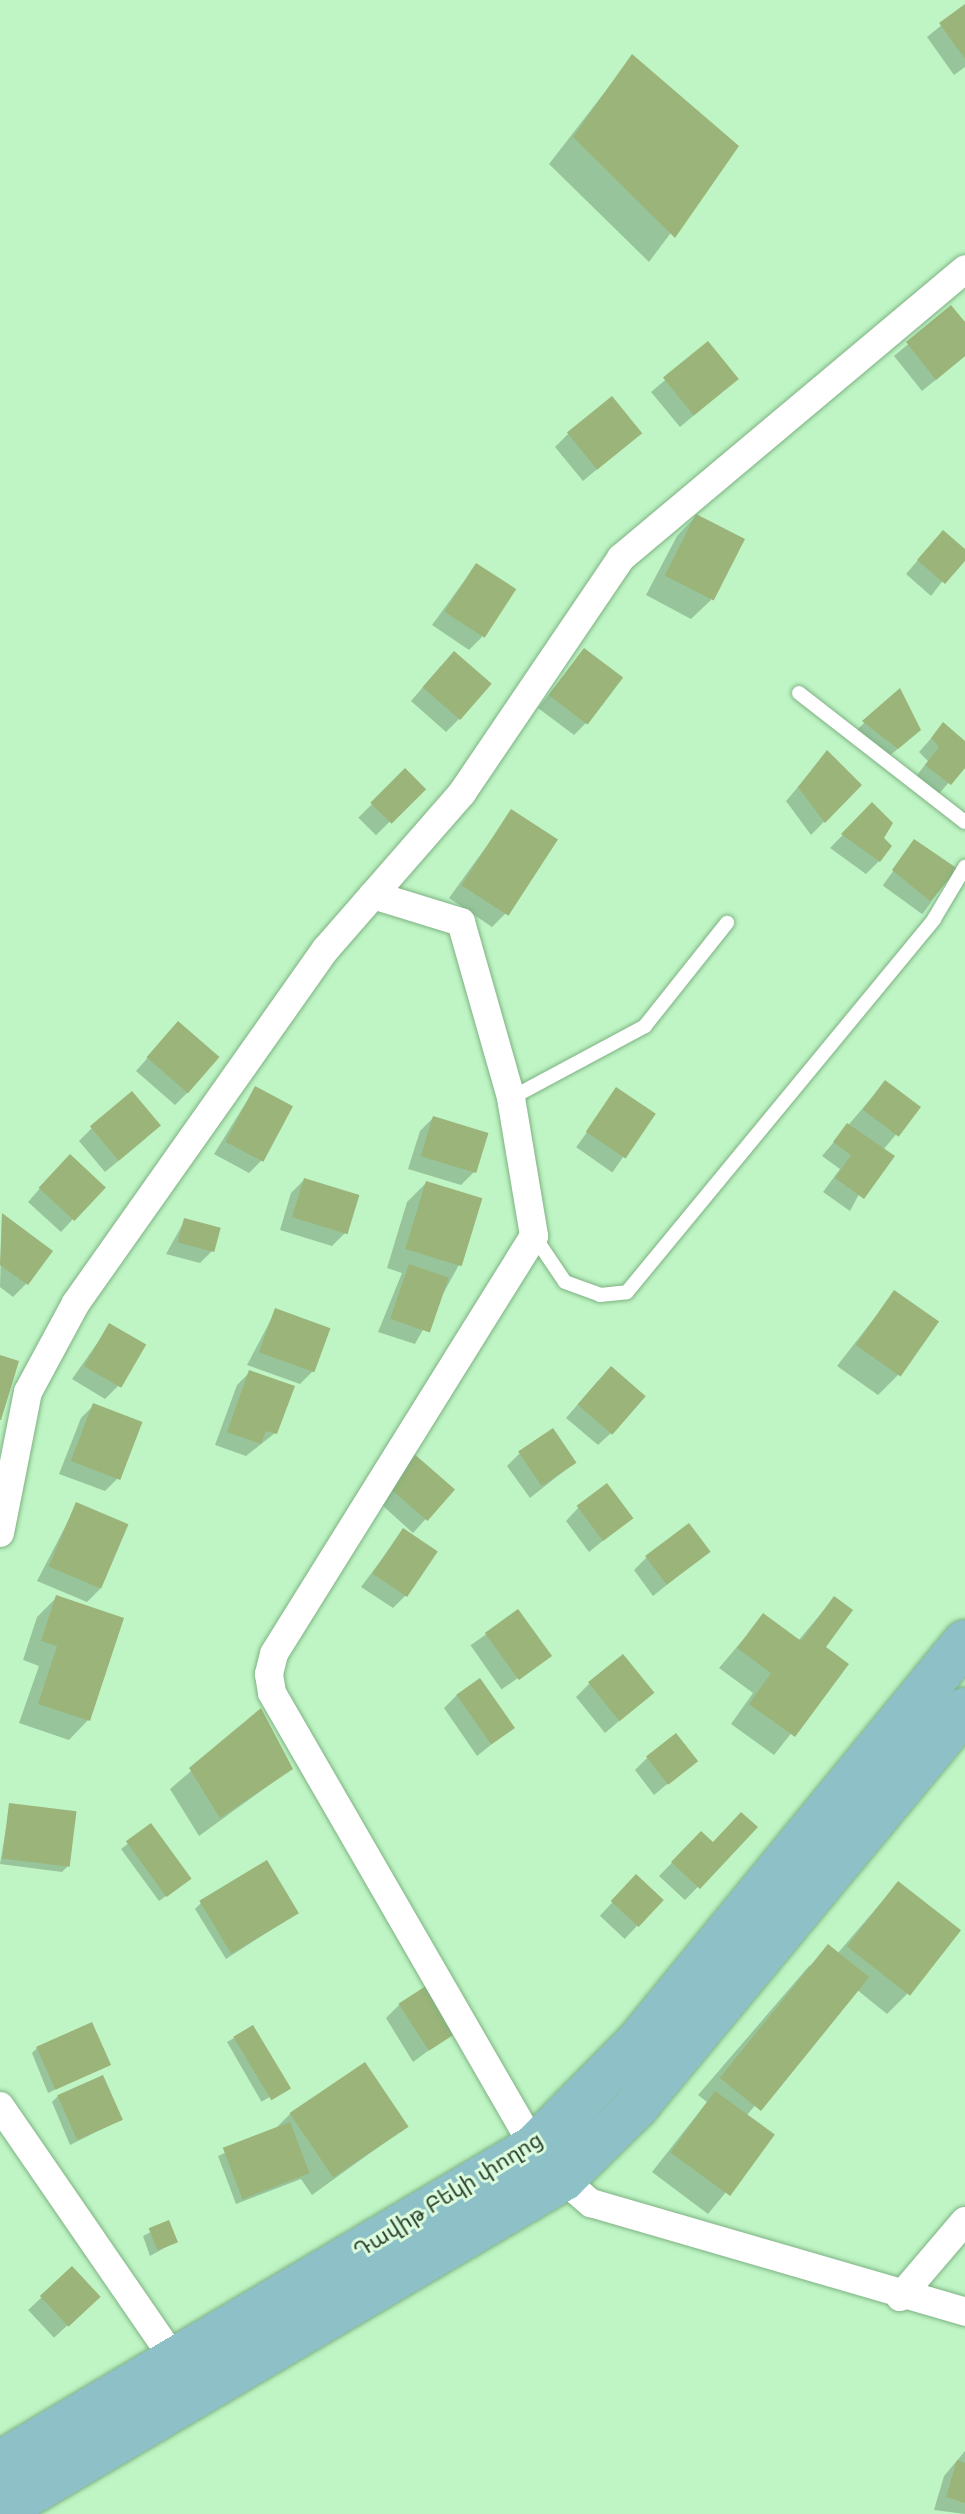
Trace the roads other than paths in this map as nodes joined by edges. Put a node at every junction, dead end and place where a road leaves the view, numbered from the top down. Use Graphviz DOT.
graph roads {
  1 [pos="965,269"];
  2 [pos="799,693"];
  3 [pos="965,822"];
  4 [pos="965,867"];
  5 [pos="373,895"];
  6 [pos="727,923"];
  7 [pos="511,1098"];
  8 [pos="534,1236"];
  9 [pos="0,1533"];
  10 [pos="965,1642"];
  11 [pos="965,1710"];
  12 [pos="0,2106"];
  13 [pos="534,2147"];
  14 [pos="563,2179"];
  15 [pos="965,2221"];
  16 [pos="900,2297"];
  17 [pos="965,2312"];
  18 [pos="185,2379"];
  19 [pos="0,2463"];
  20 [pos="0,2511"];
  1 -- 5 [label="street"];
  2 -- 3 [label="lane"];
  4 -- 8 [label="lane"];
  5 -- 7 [label="street"];
  5 -- 9 [label="street"];
  6 -- 7 [label="lane"];
  7 -- 8 [label="street"];
  8 -- 13 [label="street"];
  10 -- 13 [label="main road, Դավիթ Բեկի փողոց"];
  11 -- 14 [label="main road, Դավիթ Բեկի փողոց"];
  12 -- 18 [label="street"];
  13 -- 18 [label="main road, Դավիթ Բեկի փողոց"];
  14 -- 16 [label="street"];
  14 -- 18 [label="main road, Դավիթ Բեկի փողոց"];
  15 -- 16 [label="street"];
  16 -- 17 [label="street"];
  18 -- 19 [label="main road, Դավիթ Բեկի փողոց"];
  18 -- 20 [label="main road, Դավիթ Բեկի փողոց"];
}
